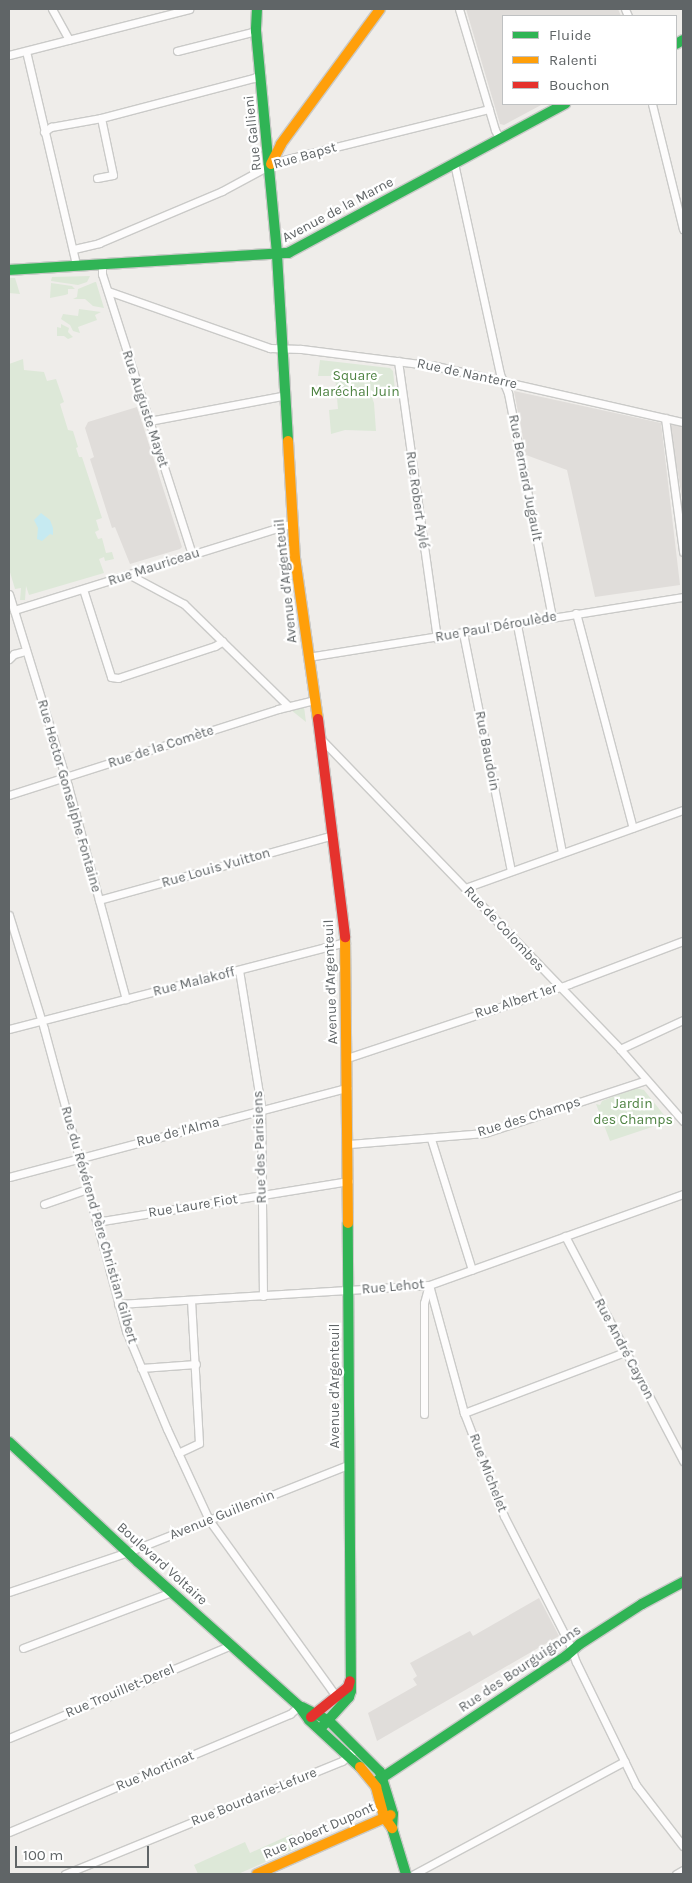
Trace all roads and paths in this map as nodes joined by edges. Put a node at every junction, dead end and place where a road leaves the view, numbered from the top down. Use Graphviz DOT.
graph roads {
  1 [pos="52,9"];
  2 [pos="189,9"];
  3 [pos="256,9"];
  4 [pos="380,9"];
  5 [pos="459,9"];
  6 [pos="256,31"];
  7 [pos="69,40"];
  8 [pos="26,51"];
  9 [pos="177,51"];
  10 [pos="9,55"];
  11 [pos="260,74"];
  12 [pos="563,105"];
  13 [pos="652,105"];
  14 [pos="489,109"];
  15 [pos="101,118"];
  16 [pos="44,132"];
  17 [pos="500,139"];
  18 [pos="454,163"];
  19 [pos="270,165"];
  20 [pos="97,178"];
  21 [pos="683,229"];
  22 [pos="74,249"];
  23 [pos="277,255"];
  24 [pos="102,263"];
  25 [pos="76,264"];
  26 [pos="9,270"];
  27 [pos="108,291"];
  28 [pos="283,348"];
  29 [pos="398,361"];
  30 [pos="504,382"];
  31 [pos="286,394"];
  32 [pos="666,418"];
  33 [pos="149,421"];
  34 [pos="683,422"];
  35 [pos="293,523"];
  36 [pos="682,531"];
  37 [pos="683,552"];
  38 [pos="192,554"];
  39 [pos="130,575"];
  40 [pos="83,589"];
  41 [pos="9,594"];
  42 [pos="683,597"];
  43 [pos="14,610"];
  44 [pos="576,614"];
  45 [pos="552,618"];
  46 [pos="517,625"];
  47 [pos="463,633"];
  48 [pos="436,638"];
  49 [pos="223,641"];
  50 [pos="25,651"];
  51 [pos="308,657"];
  52 [pos="9,659"];
  53 [pos="314,700"];
  54 [pos="288,706"];
  55 [pos="320,739"];
  56 [pos="65,778"];
  57 [pos="9,795"];
  58 [pos="683,810"];
  59 [pos="633,828"];
  60 [pos="333,835"];
  61 [pos="562,853"];
  62 [pos="512,870"];
  63 [pos="465,888"];
  64 [pos="100,900"];
  65 [pos="9,915"];
  66 [pos="683,941"];
  67 [pos="346,942"];
  68 [pos="239,970"];
  69 [pos="558,987"];
  70 [pos="126,999"];
  71 [pos="41,1020"];
  72 [pos="683,1020"];
  73 [pos="9,1029"];
  74 [pos="620,1049"];
  75 [pos="347,1058"];
  76 [pos="646,1080"];
  77 [pos="347,1088"];
  78 [pos="261,1111"];
  79 [pos="683,1122"];
  80 [pos="431,1139"];
  81 [pos="349,1144"];
  82 [pos="79,1157"];
  83 [pos="9,1177"];
  84 [pos="349,1181"];
  85 [pos="87,1189"];
  86 [pos="683,1194"];
  87 [pos="262,1195"];
  88 [pos="44,1204"];
  89 [pos="96,1222"];
  90 [pos="565,1236"];
  91 [pos="472,1270"];
  92 [pos="428,1285"];
  93 [pos="349,1291"];
  94 [pos="263,1296"];
  95 [pos="191,1300"];
  96 [pos="118,1304"];
  97 [pos="625,1352"];
  98 [pos="196,1364"];
  99 [pos="141,1368"];
  100 [pos="464,1413"];
  101 [pos="424,1414"];
  102 [pos="9,1442"];
  103 [pos="178,1453"];
  104 [pos="683,1461"];
  105 [pos="348,1465"];
  106 [pos="209,1520"];
  107 [pos="128,1552"];
  108 [pos="683,1582"];
  109 [pos="9,1592"];
  110 [pos="171,1592"];
  111 [pos="231,1644"];
  112 [pos="23,1648"];
  113 [pos="573,1651"];
  114 [pos="350,1681"];
  115 [pos="336,1696"];
  116 [pos="299,1706"];
  117 [pos="311,1716"];
  118 [pos="328,1720"];
  119 [pos="320,1729"];
  120 [pos="9,1738"];
  121 [pos="357,1748"];
  122 [pos="349,1757"];
  123 [pos="625,1761"];
  124 [pos="378,1780"];
  125 [pos="389,1816"];
  126 [pos="9,1832"];
  127 [pos="683,1846"];
  128 [pos="683,1870"];
  129 [pos="65,1874"];
  130 [pos="257,1874"];
  131 [pos="406,1874"];
  132 [pos="414,1874"];
  133 [pos="676,1874"];
  1 -- 7 [label="street"];
  2 -- 7 [label="street"];
  3 -- 6 [label="main road, Rue Gallieni"];
  4 -- 19 [label="main road"];
  5 -- 14 [label="street"];
  6 -- 9 [label="street"];
  6 -- 11 [label="main road, Rue Gallieni"];
  7 -- 8 [label="street"];
  8 -- 10 [label="street"];
  8 -- 16 [label="street"];
  11 -- 15 [label="street"];
  11 -- 19 [label="main road, Rue Gallieni"];
  12 -- 17 [label="main road, Avenue de la Marne"];
  13 -- 21 [label="street"];
  14 -- 17 [label="street"];
  14 -- 19 [label="street, Rue Bapst"];
  15 -- 16 [label="street"];
  15 -- 20 [label="street"];
  16 -- 22 [label="street"];
  17 -- 18 [label="main road, Avenue de la Marne"];
  18 -- 23 [label="main road, Avenue de la Marne"];
  18 -- 30 [label="street, Rue Bernard Jugault"];
  19 -- 22 [label="street, Rue Bapst"];
  19 -- 23 [label="main road, Rue Gallieni"];
  22 -- 25 [label="street"];
  23 -- 24 [label="main road, Avenue de la Marne"];
  23 -- 28 [label="main road, Avenue d'Argenteuil"];
  24 -- 25 [label="main road, Avenue de la Marne"];
  24 -- 27 [label="street, Rue Auguste Mayet"];
  25 -- 26 [label="main road, Avenue de la Marne"];
  27 -- 28 [label="street, Rue de Nanterre"];
  27 -- 33 [label="street, Rue Auguste Mayet"];
  28 -- 29 [label="street, Rue de Nanterre"];
  28 -- 31 [label="main road, Avenue d'Argenteuil"];
  29 -- 30 [label="street, Rue de Nanterre"];
  29 -- 48 [label="street, Rue Robert Aylé"];
  30 -- 32 [label="street, Rue de Nanterre"];
  30 -- 45 [label="street, Rue Bernard Jugault"];
  31 -- 33 [label="street"];
  31 -- 35 [label="main road, Avenue d'Argenteuil"];
  32 -- 34 [label="street, Rue de Nanterre"];
  32 -- 36 [label="street"];
  33 -- 38 [label="street, Rue Auguste Mayet"];
  35 -- 38 [label="street, Rue Mauriceau"];
  35 -- 51 [label="main road, Avenue d'Argenteuil"];
  36 -- 37 [label="street"];
  38 -- 39 [label="street, Rue Mauriceau"];
  39 -- 40 [label="street, Rue Mauriceau"];
  39 -- 49 [label="street"];
  40 -- 43 [label="street, Rue Mauriceau"];
  40 -- 49 [label="street"];
  41 -- 43 [label="street, Rue Hector Gonsalphe Fontaine"];
  42 -- 44 [label="street, Rue Paul Déroulède"];
  43 -- 50 [label="street, Rue Hector Gonsalphe Fontaine"];
  44 -- 45 [label="street, Rue Paul Déroulède"];
  44 -- 59 [label="street"];
  45 -- 46 [label="street, Rue Paul Déroulède"];
  46 -- 47 [label="street, Rue Paul Déroulède"];
  46 -- 61 [label="street"];
  47 -- 48 [label="street, Rue Paul Déroulède"];
  47 -- 62 [label="street, Rue Baudoin"];
  48 -- 51 [label="street, Rue Paul Déroulède"];
  49 -- 54 [label="street"];
  50 -- 52 [label="street"];
  50 -- 56 [label="street, Rue Hector Gonsalphe Fontaine"];
  51 -- 53 [label="main road, Avenue d'Argenteuil"];
  53 -- 54 [label="street, Rue de la Comète"];
  53 -- 55 [label="main road, Avenue d'Argenteuil"];
  54 -- 56 [label="street, Rue de la Comète"];
  55 -- 60 [label="main road, Avenue d'Argenteuil"];
  55 -- 63 [label="street, Rue de Colombes"];
  56 -- 57 [label="street, Rue de la Comète"];
  56 -- 64 [label="street, Rue Hector Gonsalphe Fontaine"];
  58 -- 59 [label="street"];
  59 -- 61 [label="street"];
  60 -- 64 [label="street, Rue Louis Vuitton"];
  60 -- 67 [label="main road, Avenue d'Argenteuil"];
  61 -- 62 [label="street"];
  62 -- 63 [label="street"];
  63 -- 69 [label="street, Rue de Colombes"];
  64 -- 70 [label="street, Rue Hector Gonsalphe Fontaine"];
  65 -- 71 [label="street, Rue du Révérend Père Christian Gilbert"];
  66 -- 69 [label="street, Rue Albert 1er"];
  67 -- 68 [label="street, Rue Malakoff"];
  67 -- 75 [label="main road, Avenue d'Argenteuil"];
  68 -- 70 [label="street, Rue Malakoff"];
  68 -- 78 [label="street, Rue des Parisiens"];
  69 -- 74 [label="street, Rue de Colombes"];
  69 -- 75 [label="street, Rue Albert 1er"];
  70 -- 71 [label="street, Rue Malakoff"];
  71 -- 73 [label="street, Rue Malakoff"];
  71 -- 82 [label="street, Rue du Révérend Père Christian Gilbert"];
  72 -- 74 [label="street"];
  74 -- 76 [label="street, Rue de Colombes"];
  75 -- 77 [label="main road, Avenue d'Argenteuil"];
  76 -- 79 [label="street, Rue de Colombes"];
  76 -- 80 [label="street, Rue des Champs"];
  77 -- 78 [label="street, Rue de l'Alma"];
  77 -- 81 [label="main road, Avenue d'Argenteuil"];
  78 -- 82 [label="street, Rue de l'Alma"];
  78 -- 87 [label="street, Rue des Parisiens"];
  80 -- 81 [label="street, Rue des Champs"];
  80 -- 91 [label="street"];
  81 -- 84 [label="main road, Avenue d'Argenteuil"];
  82 -- 83 [label="street, Rue de l'Alma"];
  82 -- 85 [label="street, Rue du Révérend Père Christian Gilbert"];
  84 -- 87 [label="street, Rue Laure Fiot"];
  84 -- 93 [label="main road, Avenue d'Argenteuil"];
  85 -- 88 [label="street"];
  85 -- 89 [label="street, Rue du Révérend Père Christian Gilbert"];
  86 -- 90 [label="street, Rue Lehot"];
  87 -- 89 [label="street, Rue Laure Fiot"];
  87 -- 94 [label="street, Rue des Parisiens"];
  89 -- 96 [label="street, Rue du Révérend Père Christian Gilbert"];
  90 -- 91 [label="street, Rue Lehot"];
  90 -- 97 [label="street, Rue André Cayron"];
  91 -- 92 [label="street, Rue Lehot"];
  92 -- 93 [label="street, Rue Lehot"];
  92 -- 100 [label="street, Rue Michelet"];
  92 -- 101 [label="street"];
  93 -- 94 [label="street, Rue Lehot"];
  93 -- 105 [label="main road, Avenue d'Argenteuil"];
  94 -- 95 [label="street, Rue Lehot"];
  95 -- 96 [label="street, Rue Lehot"];
  95 -- 98 [label="street"];
  96 -- 99 [label="street, Rue du Révérend Père Christian Gilbert"];
  97 -- 100 [label="street"];
  97 -- 104 [label="street, Rue André Cayron"];
  98 -- 99 [label="street"];
  98 -- 103 [label="street"];
  99 -- 103 [label="street, Rue du Révérend Père Christian Gilbert"];
  100 -- 113 [label="street, Rue Michelet"];
  102 -- 107 [label="main road, Boulevard Voltaire"];
  103 -- 106 [label="street, Rue du Révérend Père Christian Gilbert"];
  105 -- 106 [label="street, Avenue Guillemin"];
  105 -- 114 [label="main road, Avenue d'Argenteuil"];
  106 -- 107 [label="street, Avenue Guillemin"];
  106 -- 115 [label="street, Rue du Révérend Père Christian Gilbert"];
  107 -- 109 [label="street, Avenue Guillemin"];
  107 -- 110 [label="main road, Boulevard Voltaire"];
  108 -- 113 [label="main road, Rue des Bourguignons"];
  110 -- 111 [label="main road, Boulevard Voltaire"];
  110 -- 112 [label="street"];
  111 -- 116 [label="main road, Boulevard Voltaire"];
  111 -- 120 [label="street, Rue Trouillet-Derel"];
  113 -- 123 [label="street, Rue Michelet"];
  113 -- 124 [label="main road, Rue des Bourguignons"];
  114 -- 115 [label="main road"];
  114 -- 118 [label="main road, Avenue d'Argenteuil"];
  115 -- 117 [label="main road"];
  116 -- 117 [label="main road, Boulevard Voltaire"];
  116 -- 126 [label="street, Rue Mortinat"];
  117 -- 118 [label="main road, Boulevard Voltaire"];
  117 -- 119 [label="main road, Boulevard Voltaire"];
  118 -- 119 [label="main road, Avenue d'Argenteuil"];
  118 -- 121 [label="main road, Boulevard Voltaire"];
  119 -- 122 [label="main road, Boulevard Voltaire"];
  121 -- 122 [label="street, Rue Bourdarie-Lefure"];
  121 -- 124 [label="main road, Boulevard Voltaire"];
  122 -- 124 [label="main road, Boulevard Voltaire"];
  122 -- 129 [label="street, Rue Bourdarie-Lefure"];
  123 -- 127 [label="street, Rue Michelet"];
  123 -- 132 [label="street"];
  124 -- 125 [label="main road"];
  125 -- 130 [label="main road, Rue Robert Dupont"];
  125 -- 131 [label="main road"];
  128 -- 133 [label="street"];
}
